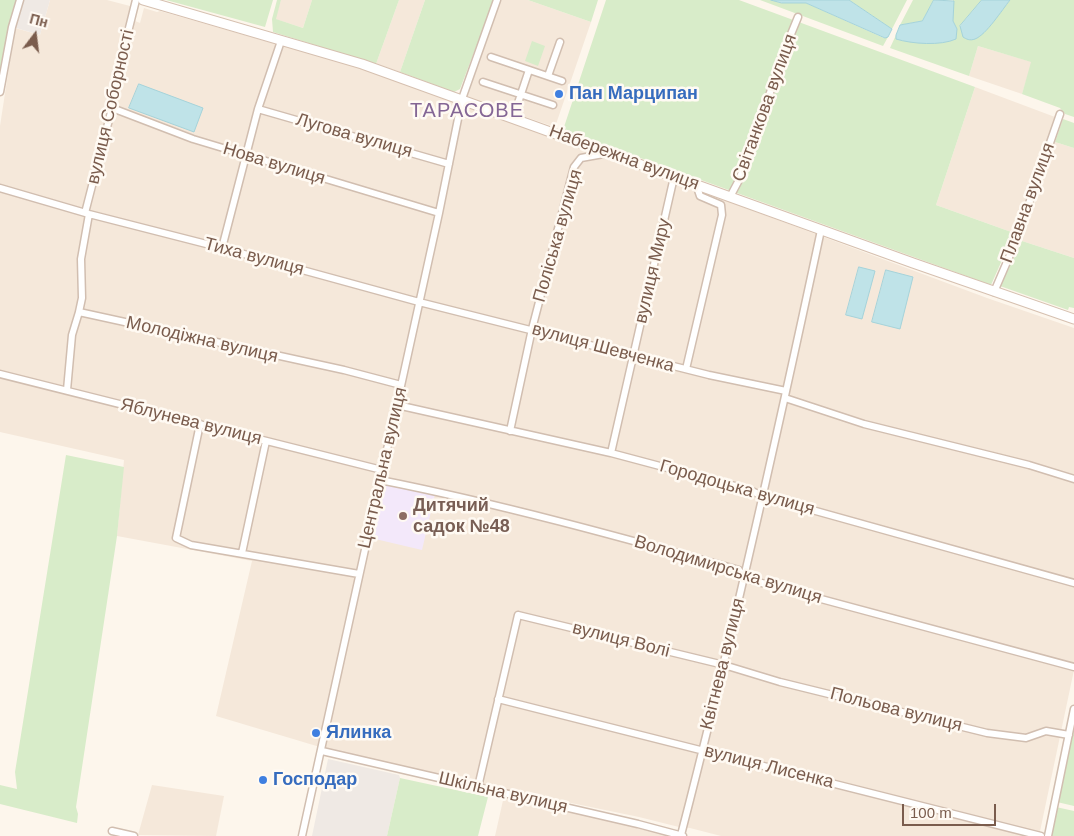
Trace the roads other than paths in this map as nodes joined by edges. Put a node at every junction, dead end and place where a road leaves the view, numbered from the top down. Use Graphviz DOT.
graph roads {
  1 [pos="20,0"];
  2 [pos="136,0"];
  3 [pos="142,0"];
  4 [pos="497,0"];
  5 [pos="798,17"];
  6 [pos="281,41"];
  7 [pos="560,42"];
  8 [pos="491,57"];
  9 [pos="529,70"];
  10 [pos="548,76"];
  11 [pos="562,81"];
  12 [pos="483,82"];
  13 [pos="0,92"];
  14 [pos="521,95"];
  15 [pos="462,99"];
  16 [pos="553,105"];
  17 [pos="112,108"];
  18 [pos="258,109"];
  19 [pos="1060,114"];
  20 [pos="514,118"];
  21 [pos="610,153"];
  22 [pos="246,156"];
  23 [pos="449,164"];
  24 [pos="674,177"];
  25 [pos="696,184"];
  26 [pos="0,188"];
  27 [pos="730,197"];
  28 [pos="439,213"];
  29 [pos="87,214"];
  30 [pos="821,230"];
  31 [pos="222,248"];
  32 [pos="994,292"];
  33 [pos="419,302"];
  34 [pos="79,312"];
  35 [pos="1074,320"];
  36 [pos="532,329"];
  37 [pos="634,356"];
  38 [pos="686,369"];
  39 [pos="0,374"];
  40 [pos="401,385"];
  41 [pos="67,390"];
  42 [pos="786,394"];
  43 [pos="397,405"];
  44 [pos="200,424"];
  45 [pos="510,431"];
  46 [pos="266,441"];
  47 [pos="611,453"];
  48 [pos="382,470"];
  49 [pos="1074,478"];
  50 [pos="380,480"];
  51 [pos="762,496"];
  52 [pos="242,553"];
  53 [pos="359,574"];
  54 [pos="743,578"];
  55 [pos="1074,584"];
  56 [pos="724,665"];
  57 [pos="1074,667"];
  58 [pos="498,699"];
  59 [pos="1074,708"];
  60 [pos="1069,735"];
  61 [pos="702,750"];
  62 [pos="322,751"];
  63 [pos="478,787"];
  64 [pos="112,831"];
  65 [pos="683,835"];
  66 [pos="134,836"];
  67 [pos="302,836"];
  68 [pos="1041,836"];
  69 [pos="1048,836"];
  1 -- 13 [label="street"];
  2 -- 17 [label="street, вулиця Соборності"];
  3 -- 6 [label="street, Набережна вулиця"];
  4 -- 15 [label="street, Центральна вулиця"];
  5 -- 27 [label="street, Світанкова вулиця"];
  6 -- 15 [label="street, Набережна вулиця"];
  6 -- 18 [label="street"];
  7 -- 10 [label="street"];
  8 -- 9 [label="street"];
  9 -- 10 [label="street"];
  9 -- 14 [label="street"];
  10 -- 11 [label="street"];
  12 -- 14 [label="street"];
  14 -- 16 [label="street"];
  14 -- 20 [label="street"];
  15 -- 20 [label="street, Набережна вулиця"];
  15 -- 23 [label="street, Центральна вулиця"];
  17 -- 22 [label="street, Нова вулиця"];
  17 -- 29 [label="street, вулиця Соборності"];
  18 -- 22 [label="street"];
  18 -- 23 [label="street, Лугова вулиця"];
  19 -- 32 [label="street, Плавна вулиця"];
  20 -- 21 [label="street, Набережна вулиця"];
  21 -- 24 [label="street, Набережна вулиця"];
  21 -- 36 [label="street, Поліська вулиця"];
  22 -- 28 [label="street, Нова вулиця"];
  22 -- 31 [label="street"];
  23 -- 28 [label="street, Центральна вулиця"];
  24 -- 25 [label="street, Набережна вулиця"];
  24 -- 37 [label="street, вулиця Миру"];
  25 -- 27 [label="street, Набережна вулиця"];
  25 -- 38 [label="street"];
  26 -- 29 [label="street, Тиха вулиця"];
  27 -- 30 [label="street, Набережна вулиця"];
  28 -- 33 [label="street, Центральна вулиця"];
  29 -- 31 [label="street, Тиха вулиця"];
  29 -- 34 [label="street"];
  30 -- 32 [label="street, Набережна вулиця"];
  30 -- 42 [label="street, Квітнева вулиця"];
  31 -- 33 [label="street, Тиха вулиця"];
  32 -- 35 [label="street, Набережна вулиця"];
  33 -- 36 [label="street, вулиця Шевченка"];
  33 -- 40 [label="street, Центральна вулиця"];
  34 -- 40 [label="street, Молодіжна вулиця"];
  34 -- 41 [label="street"];
  36 -- 37 [label="street, вулиця Шевченка"];
  36 -- 45 [label="street, Поліська вулиця"];
  37 -- 38 [label="street, вулиця Шевченка"];
  37 -- 47 [label="street, вулиця Миру"];
  38 -- 42 [label="street, вулиця Шевченка"];
  39 -- 41 [label="street, Яблунева вулиця"];
  40 -- 43 [label="street, Центральна вулиця"];
  41 -- 44 [label="street, Яблунева вулиця"];
  42 -- 49 [label="street, вулиця Шевченка"];
  42 -- 51 [label="street, Квітнева вулиця"];
  43 -- 45 [label="street, Городоцька вулиця"];
  43 -- 48 [label="street, Центральна вулиця"];
  44 -- 46 [label="street, Яблунева вулиця"];
  44 -- 52 [label="street"];
  45 -- 47 [label="street, Городоцька вулиця"];
  46 -- 48 [label="street, Яблунева вулиця"];
  46 -- 52 [label="street"];
  47 -- 51 [label="street, Городоцька вулиця"];
  48 -- 50 [label="street, Центральна вулиця"];
  50 -- 53 [label="street, Центральна вулиця"];
  50 -- 54 [label="street, Володимирська вулиця"];
  51 -- 54 [label="street, Квітнева вулиця"];
  51 -- 55 [label="street, Городоцька вулиця"];
  52 -- 53 [label="street"];
  53 -- 62 [label="street, Центральна вулиця"];
  54 -- 56 [label="street, Квітнева вулиця"];
  54 -- 57 [label="street, Володимирська вулиця"];
  56 -- 58 [label="street, вулиця Волі"];
  56 -- 60 [label="street, Польова вулиця"];
  56 -- 61 [label="street, Квітнева вулиця"];
  58 -- 61 [label="street, вулиця Лисенка"];
  58 -- 63 [label="street"];
  59 -- 60 [label="street"];
  60 -- 69 [label="street"];
  61 -- 65 [label="street, Квітнева вулиця"];
  61 -- 68 [label="street, вулиця Лисенка"];
  62 -- 63 [label="street, Шкільна вулиця"];
  62 -- 67 [label="street, Центральна вулиця"];
  63 -- 65 [label="street, Шкільна вулиця"];
  64 -- 66 [label="street"];
}
